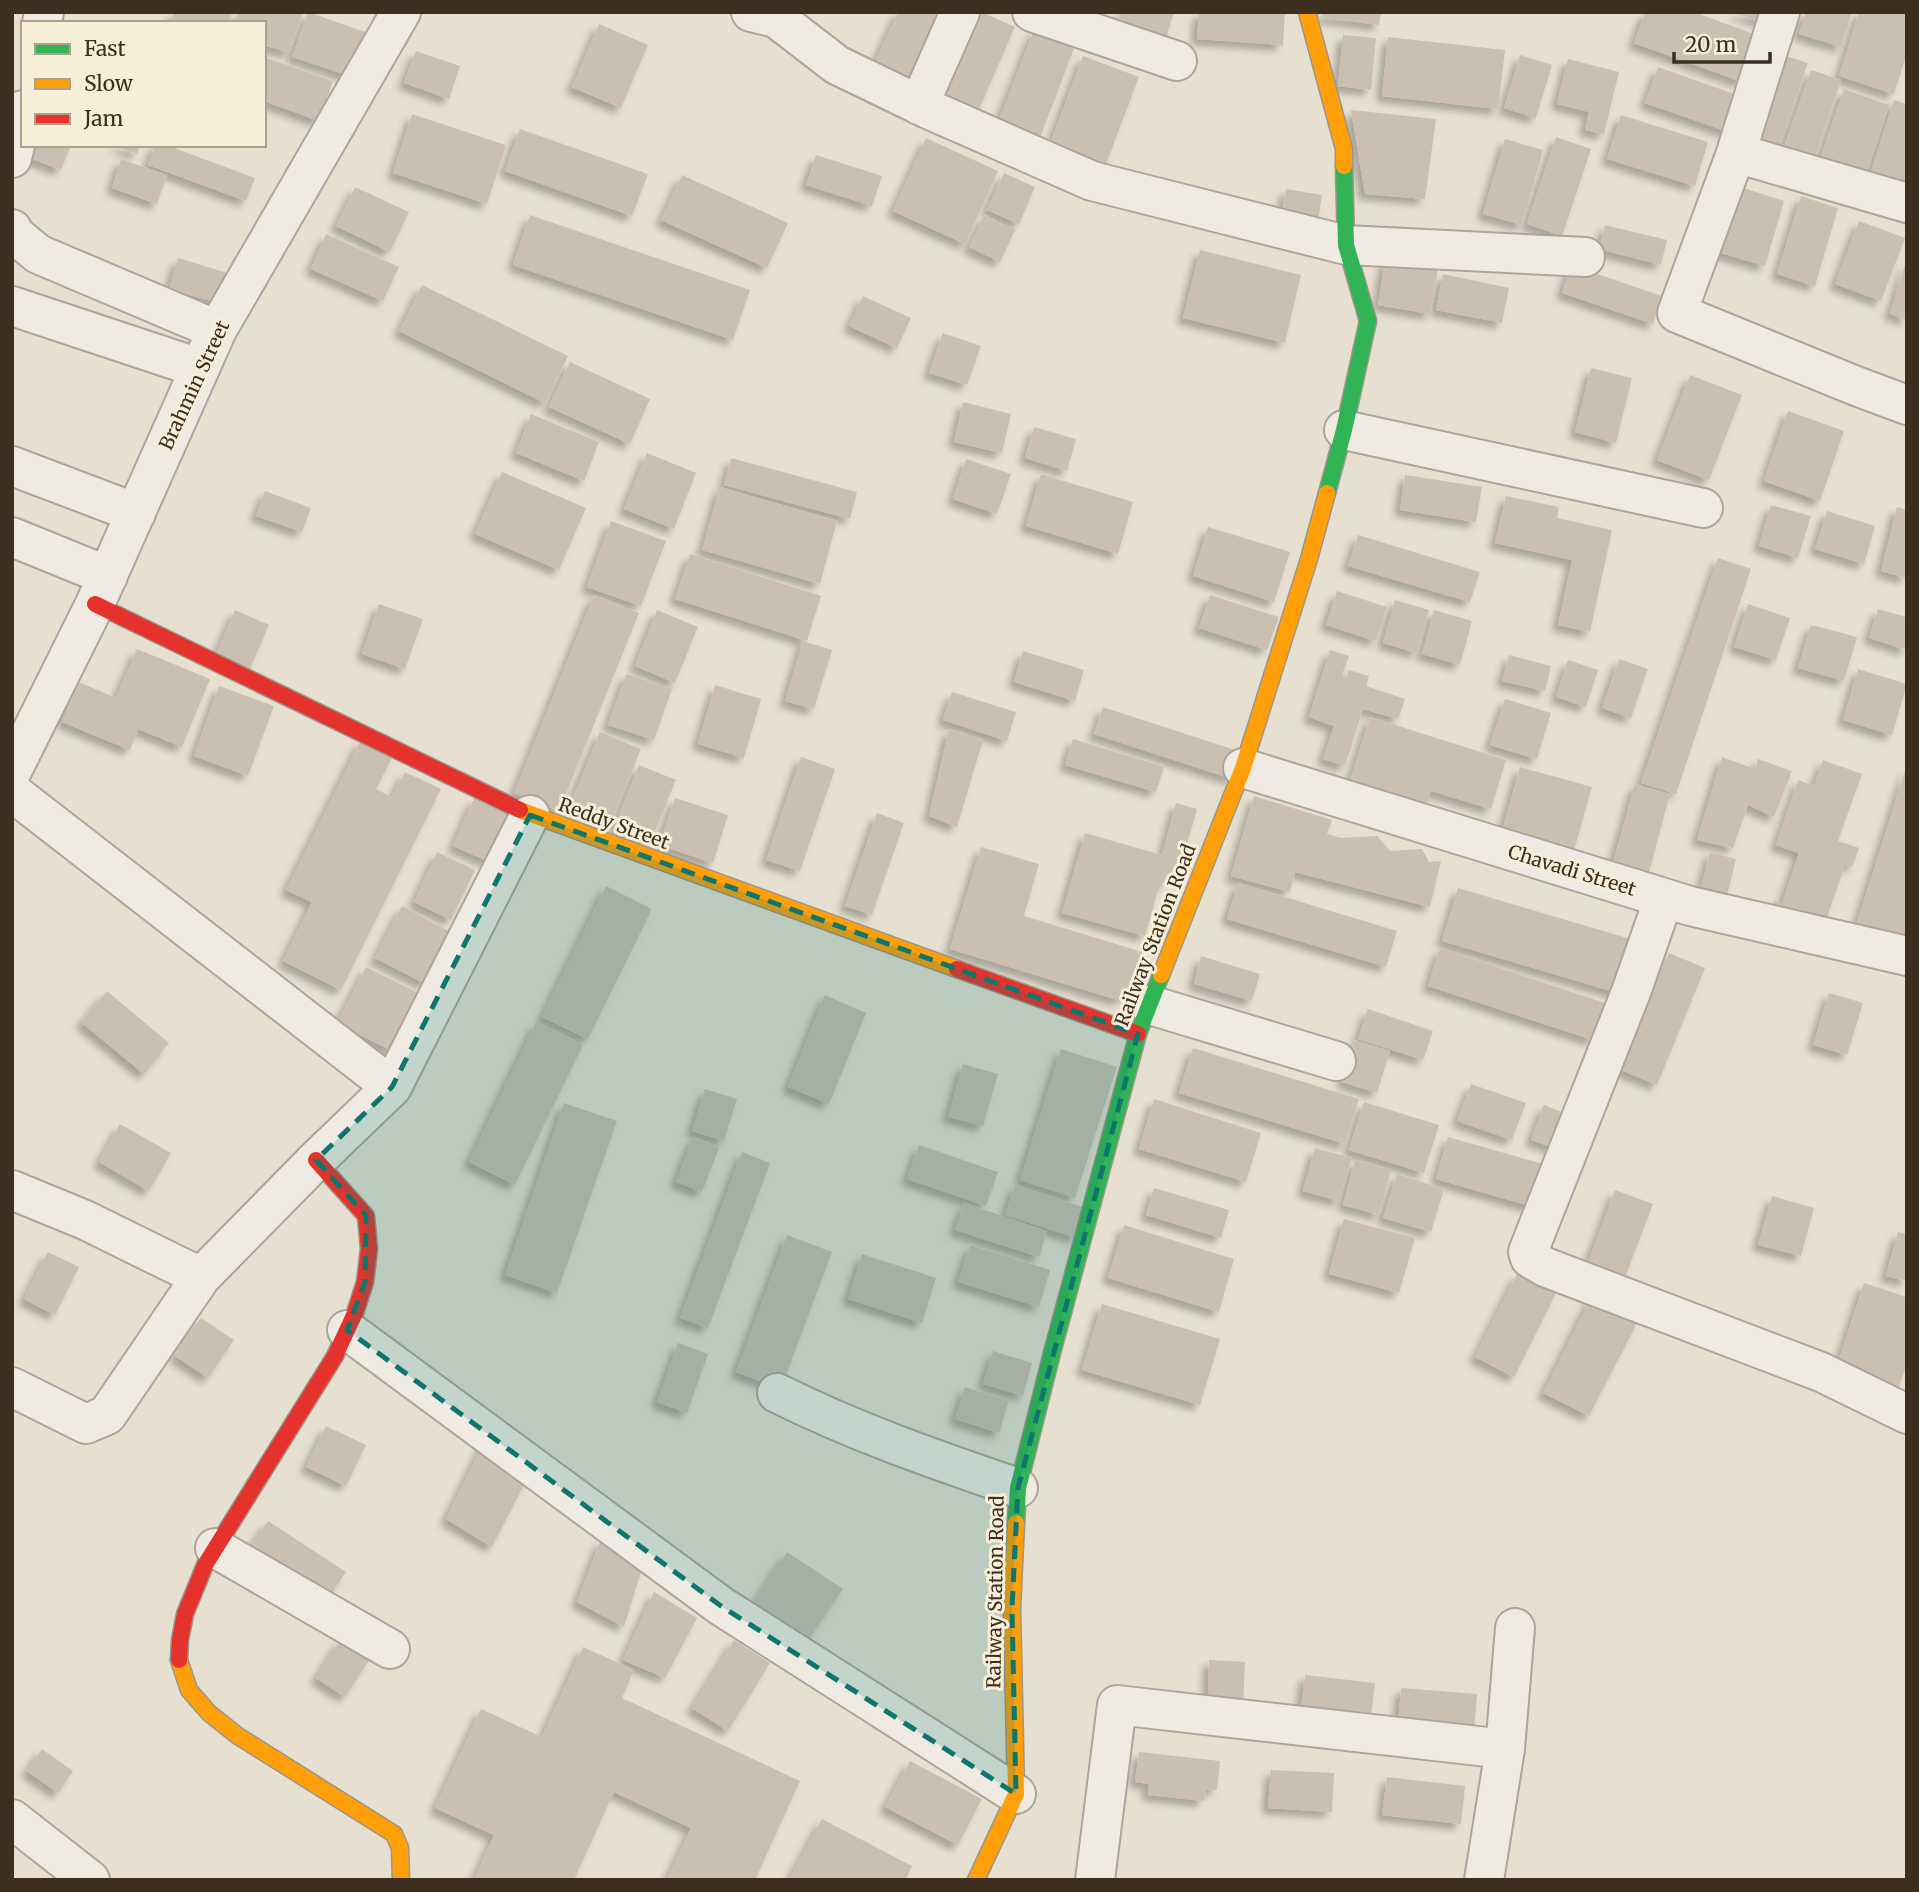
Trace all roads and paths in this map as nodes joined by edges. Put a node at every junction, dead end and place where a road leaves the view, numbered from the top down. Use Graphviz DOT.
graph roads {
  1 [pos="401,12"];
  2 [pos="751,12"];
  3 [pos="960,12"];
  4 [pos="1031,12"];
  5 [pos="1307,12"];
  6 [pos="1780,12"];
  7 [pos="1177,61"];
  8 [pos="919,104"];
  9 [pos="21,119"];
  10 [pos="1736,153"];
  11 [pos="12,158"];
  12 [pos="1907,203"];
  13 [pos="12,229"];
  14 [pos="1346,245"];
  15 [pos="1585,257"];
  16 [pos="12,306"];
  17 [pos="218,330"];
  18 [pos="199,369"];
  19 [pos="1907,405"];
  20 [pos="1344,430"];
  21 [pos="12,466"];
  22 [pos="1703,508"];
  23 [pos="136,513"];
  24 [pos="12,537"];
  25 [pos="102,590"];
  26 [pos="1242,768"];
  27 [pos="12,771"];
  28 [pos="12,792"];
  29 [pos="530,815"];
  30 [pos="1664,898"];
  31 [pos="1907,956"];
  32 [pos="1144,1020"];
  33 [pos="1336,1061"];
  34 [pos="392,1087"];
  35 [pos="316,1160"];
  36 [pos="12,1190"];
  37 [pos="201,1277"];
  38 [pos="347,1330"];
  39 [pos="12,1387"];
  40 [pos="777,1393"];
  41 [pos="1907,1414"];
  42 [pos="1018,1488"];
  43 [pos="215,1548"];
  44 [pos="1515,1628"];
  45 [pos="390,1649"];
  46 [pos="1505,1749"];
  47 [pos="1016,1794"];
  48 [pos="12,1819"];
  49 [pos="90,1880"];
  50 [pos="401,1880"];
  51 [pos="976,1880"];
  52 [pos="1095,1880"];
  53 [pos="1485,1880"];
  1 -- 17 [label="street, Brahmin Street"];
  2 -- 8 [label="street"];
  3 -- 8 [label="street"];
  4 -- 7 [label="street"];
  5 -- 14 [label="street, Railway Station Road"];
  6 -- 10 [label="street"];
  8 -- 14 [label="street"];
  9 -- 11 [label="street"];
  10 -- 12 [label="street"];
  10 -- 19 [label="street"];
  13 -- 17 [label="street"];
  14 -- 15 [label="street"];
  14 -- 20 [label="street, Railway Station Road"];
  16 -- 18 [label="street"];
  17 -- 18 [label="street, Brahmin Street"];
  18 -- 23 [label="street, Brahmin Street"];
  20 -- 22 [label="street"];
  20 -- 26 [label="street, Railway Station Road"];
  21 -- 23 [label="street"];
  23 -- 25 [label="street, Brahmin Street"];
  24 -- 25 [label="street"];
  25 -- 27 [label="street, Brahmin Street"];
  25 -- 29 [label="street, Reddy Street"];
  26 -- 30 [label="street, Chavadi Street"];
  26 -- 32 [label="street, Railway Station Road"];
  28 -- 34 [label="street"];
  29 -- 32 [label="street, Reddy Street"];
  29 -- 34 [label="street"];
  30 -- 31 [label="street, Chavadi Street"];
  30 -- 41 [label="street"];
  32 -- 33 [label="street"];
  32 -- 42 [label="street, Railway Station Road"];
  34 -- 35 [label="street"];
  35 -- 37 [label="street"];
  35 -- 38 [label="street"];
  36 -- 37 [label="street"];
  37 -- 39 [label="street"];
  38 -- 43 [label="street"];
  38 -- 47 [label="street"];
  40 -- 42 [label="street"];
  42 -- 47 [label="street, Railway Station Road"];
  43 -- 45 [label="street"];
  43 -- 50 [label="street"];
  44 -- 46 [label="street"];
  46 -- 52 [label="street"];
  46 -- 53 [label="street"];
  47 -- 51 [label="street, Railway Station Road"];
  48 -- 49 [label="street"];
}
